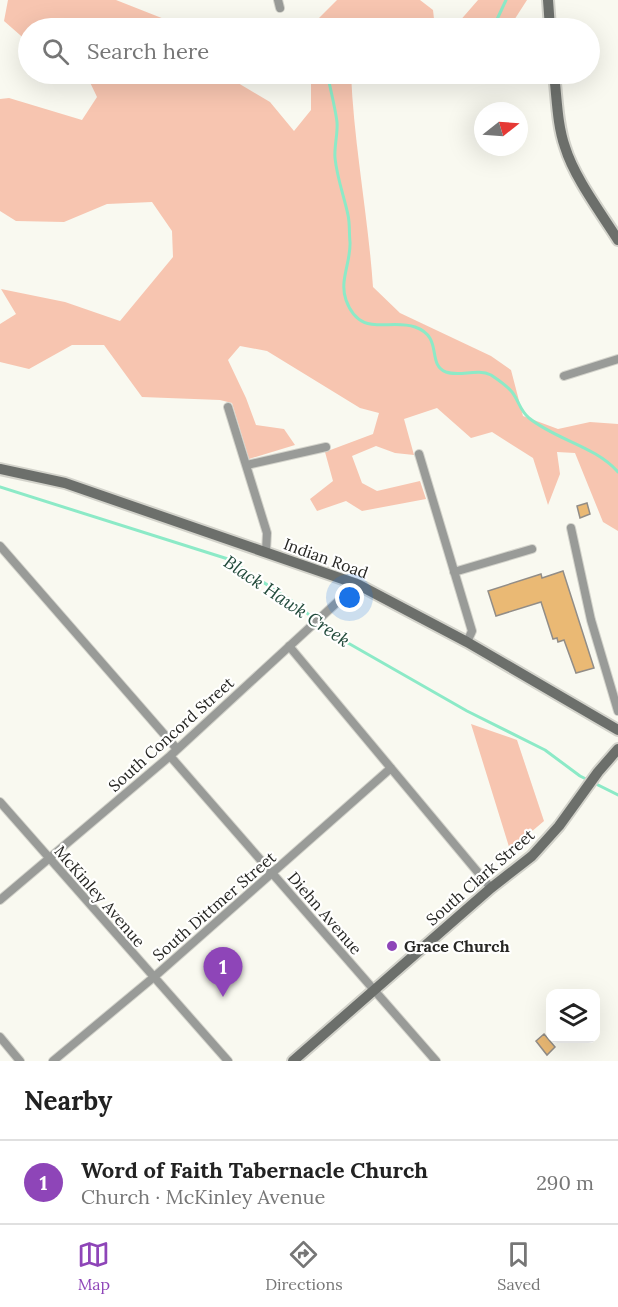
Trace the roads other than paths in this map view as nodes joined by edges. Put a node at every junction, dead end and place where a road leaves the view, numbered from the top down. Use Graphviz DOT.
graph roads {
  1 [pos="548,0"];
  2 [pos="549,18"];
  3 [pos="555,84"];
  4 [pos="618,240"];
  5 [pos="618,359"];
  6 [pos="564,376"];
  7 [pos="228,407"];
  8 [pos="326,447"];
  9 [pos="419,454"];
  10 [pos="247,465"];
  11 [pos="0,469"];
  12 [pos="571,528"];
  13 [pos="0,546"];
  14 [pos="532,549"];
  15 [pos="266,552"];
  16 [pos="454,572"];
  17 [pos="357,584"];
  18 [pos="467,642"];
  19 [pos="289,646"];
  20 [pos="618,711"];
  21 [pos="618,730"];
  22 [pos="177,749"];
  23 [pos="618,749"];
  24 [pos="170,756"];
  25 [pos="391,768"];
  26 [pos="0,802"];
  27 [pos="49,858"];
  28 [pos="272,873"];
  29 [pos="492,888"];
  30 [pos="0,900"];
  31 [pos="154,977"];
  32 [pos="375,990"];
  33 [pos="0,1037"];
  34 [pos="20,1061"];
  35 [pos="53,1061"];
  36 [pos="228,1061"];
  37 [pos="293,1061"];
  38 [pos="436,1061"];
  1 -- 2 [label="street"];
  3 -- 4 [label="street"];
  5 -- 6 [label="street"];
  7 -- 10 [label="street"];
  8 -- 10 [label="street"];
  9 -- 16 [label="street"];
  10 -- 15 [label="street"];
  11 -- 15 [label="street, Indian Road"];
  12 -- 20 [label="street"];
  13 -- 22 [label="street"];
  14 -- 16 [label="street"];
  15 -- 17 [label="street, Indian Road"];
  16 -- 18 [label="street"];
  17 -- 18 [label="street, Indian Road"];
  17 -- 19 [label="street, South Concord Street"];
  18 -- 21 [label="street, Indian Road"];
  19 -- 22 [label="street, South Concord Street"];
  19 -- 25 [label="street"];
  22 -- 24 [label="street, South Concord Street"];
  23 -- 29 [label="street, South Clark Street"];
  24 -- 27 [label="street, South Concord Street"];
  24 -- 28 [label="street, Diehn Avenue"];
  25 -- 28 [label="street, South Dittmer Street"];
  25 -- 29 [label="street"];
  26 -- 27 [label="street, McKinley Avenue"];
  27 -- 30 [label="street, South Concord Street"];
  27 -- 31 [label="street, McKinley Avenue"];
  28 -- 31 [label="street, South Dittmer Street"];
  28 -- 32 [label="street, Diehn Avenue"];
  29 -- 32 [label="street, South Clark Street"];
  31 -- 35 [label="street, South Dittmer Street"];
  31 -- 36 [label="street, McKinley Avenue"];
  32 -- 37 [label="street, South Clark Street"];
  32 -- 38 [label="street, Diehn Avenue"];
  33 -- 34 [label="street"];
}
